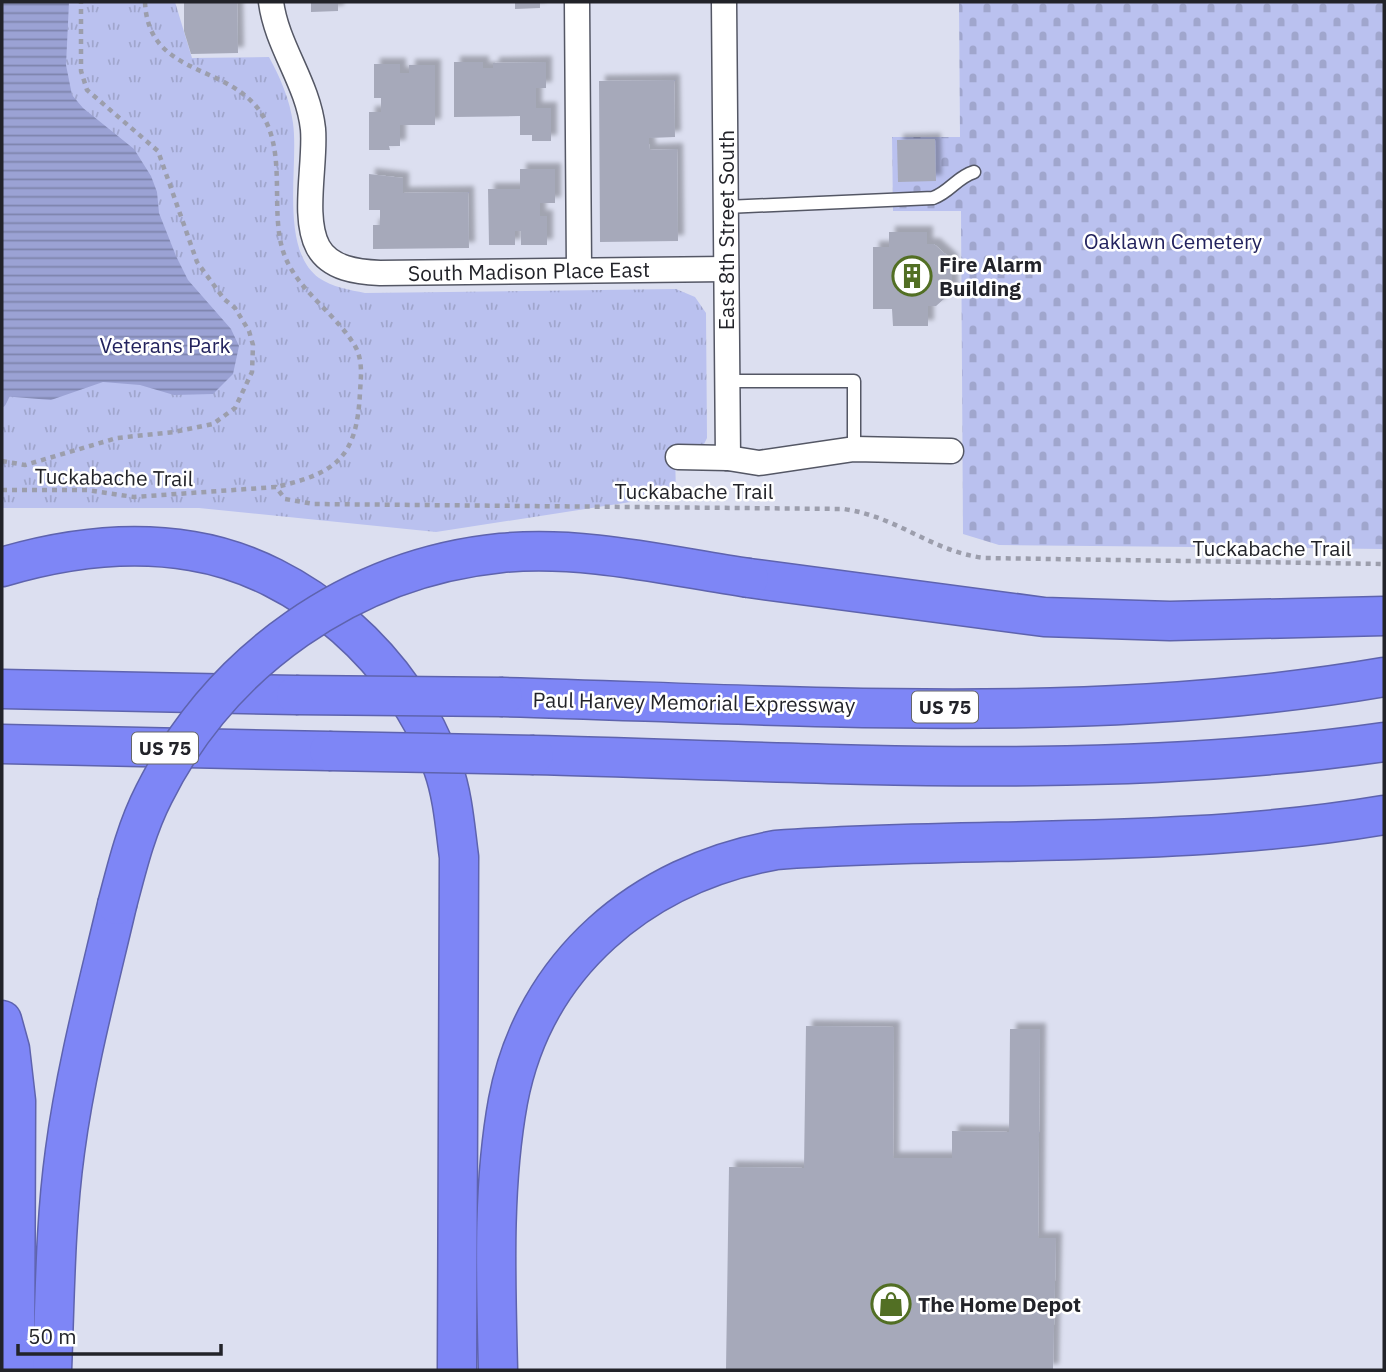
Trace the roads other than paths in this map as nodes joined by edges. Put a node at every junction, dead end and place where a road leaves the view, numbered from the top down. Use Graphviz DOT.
graph roads {
  1 [pos="271,2"];
  2 [pos="577,2"];
  3 [pos="724,2"];
  4 [pos="974,172"];
  5 [pos="726,207"];
  6 [pos="579,269"];
  7 [pos="726,269"];
  8 [pos="727,381"];
  9 [pos="854,449"];
  10 [pos="951,451"];
  11 [pos="678,457"];
  12 [pos="729,458"];
  13 [pos="2,567"];
  14 [pos="1384,616"];
  15 [pos="1384,677"];
  16 [pos="2,689"];
  17 [pos="1384,742"];
  18 [pos="2,744"];
  19 [pos="1384,816"];
  20 [pos="2,1020"];
  21 [pos="15,1370"];
  22 [pos="52,1370"];
  23 [pos="457,1370"];
  24 [pos="498,1370"];
  1 -- 6 [label="street, South Madison Place East"];
  2 -- 6 [label="street"];
  3 -- 5 [label="street, East 8th Street South"];
  4 -- 5 [label="lane"];
  5 -- 7 [label="street, East 8th Street South"];
  6 -- 7 [label="street, South Madison Place East"];
  7 -- 8 [label="street, East 8th Street South"];
  8 -- 9 [label="lane"];
  8 -- 12 [label="street, East 8th Street South"];
  9 -- 10 [label="street"];
  9 -- 12 [label="street"];
  11 -- 12 [label="street"];
  13 -- 23 [label="highway"];
  14 -- 22 [label="highway, bridge"];
  15 -- 16 [label="highway, Paul Harvey Memorial Expressway / US 75, bridge"];
  17 -- 18 [label="highway, US 75, bridge"];
  19 -- 24 [label="highway"];
  20 -- 21 [label="highway"];
}
